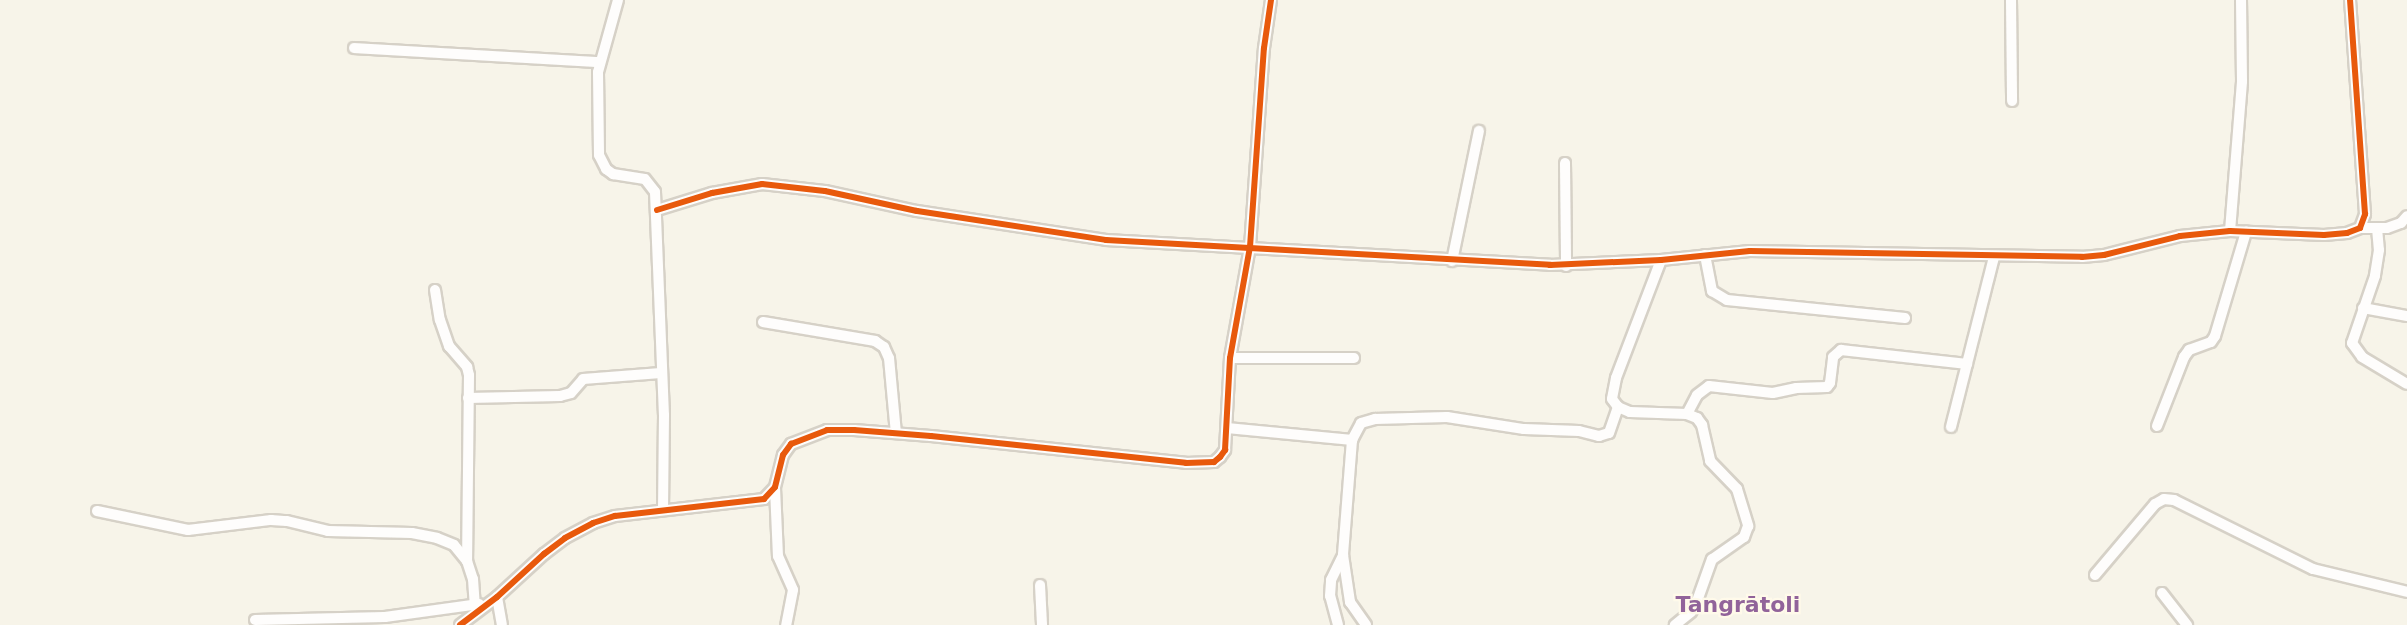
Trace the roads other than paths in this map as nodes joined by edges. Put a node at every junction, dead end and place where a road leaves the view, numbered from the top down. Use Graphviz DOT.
graph roads {
  1 [pos="618,0"];
  2 [pos="1271,0"];
  3 [pos="2011,0"];
  4 [pos="2241,0"];
  5 [pos="2350,0"];
  6 [pos="354,48"];
  7 [pos="600,62"];
  8 [pos="2012,100"];
  9 [pos="1479,131"];
  10 [pos="1565,163"];
  11 [pos="657,210"];
  12 [pos="2407,216"];
  13 [pos="2360,228"];
  14 [pos="2377,228"];
  15 [pos="2230,231"];
  16 [pos="2246,231"];
  17 [pos="1250,247"];
  18 [pos="1705,255"];
  19 [pos="1994,257"];
  20 [pos="1660,260"];
  21 [pos="1452,261"];
  22 [pos="1566,266"];
  23 [pos="435,290"];
  24 [pos="2363,308"];
  25 [pos="2407,316"];
  26 [pos="1905,318"];
  27 [pos="763,322"];
  28 [pos="1230,358"];
  29 [pos="1354,358"];
  30 [pos="1967,364"];
  31 [pos="662,373"];
  32 [pos="2407,384"];
  33 [pos="468,398"];
  34 [pos="1618,407"];
  35 [pos="1687,414"];
  36 [pos="2157,426"];
  37 [pos="1951,427"];
  38 [pos="1227,428"];
  39 [pos="896,433"];
  40 [pos="1352,440"];
  41 [pos="775,487"];
  42 [pos="663,510"];
  43 [pos="98,511"];
  44 [pos="1343,555"];
  45 [pos="467,561"];
  46 [pos="2095,575"];
  47 [pos="1040,585"];
  48 [pos="2407,592"];
  49 [pos="2162,593"];
  50 [pos="493,600"];
  51 [pos="475,605"];
  52 [pos="255,620"];
  53 [pos="460,625"];
  54 [pos="502,625"];
  55 [pos="786,625"];
  56 [pos="1042,625"];
  57 [pos="1338,625"];
  58 [pos="1366,625"];
  59 [pos="1675,625"];
  60 [pos="2187,625"];
  1 -- 7 [label="street"];
  2 -- 17 [label="street"];
  3 -- 8 [label="street"];
  4 -- 15 [label="street"];
  5 -- 13 [label="street"];
  6 -- 7 [label="street"];
  7 -- 11 [label="street"];
  9 -- 21 [label="street"];
  10 -- 22 [label="street"];
  11 -- 17 [label="street"];
  11 -- 31 [label="street"];
  12 -- 14 [label="street"];
  13 -- 14 [label="street"];
  13 -- 16 [label="street"];
  14 -- 24 [label="street"];
  15 -- 16 [label="street"];
  15 -- 19 [label="street"];
  16 -- 36 [label="street"];
  17 -- 21 [label="street"];
  17 -- 28 [label="street"];
  18 -- 19 [label="street"];
  18 -- 20 [label="street"];
  18 -- 26 [label="street"];
  19 -- 30 [label="street"];
  20 -- 22 [label="street"];
  20 -- 34 [label="street"];
  21 -- 22 [label="street"];
  23 -- 33 [label="street"];
  24 -- 25 [label="street"];
  24 -- 32 [label="street"];
  27 -- 39 [label="street"];
  28 -- 29 [label="street"];
  28 -- 38 [label="street"];
  30 -- 35 [label="street"];
  30 -- 37 [label="street"];
  31 -- 33 [label="street"];
  31 -- 42 [label="street"];
  33 -- 45 [label="street"];
  34 -- 35 [label="street"];
  34 -- 40 [label="street"];
  35 -- 59 [label="street"];
  38 -- 39 [label="street"];
  38 -- 40 [label="street"];
  39 -- 41 [label="street"];
  40 -- 44 [label="street"];
  41 -- 42 [label="street"];
  41 -- 55 [label="street"];
  42 -- 50 [label="street"];
  43 -- 45 [label="street"];
  44 -- 57 [label="street"];
  44 -- 58 [label="street"];
  45 -- 51 [label="street"];
  46 -- 48 [label="street"];
  47 -- 56 [label="street"];
  49 -- 60 [label="street"];
  50 -- 51 [label="street"];
  50 -- 53 [label="street"];
  50 -- 54 [label="street"];
  51 -- 52 [label="street"];
}
